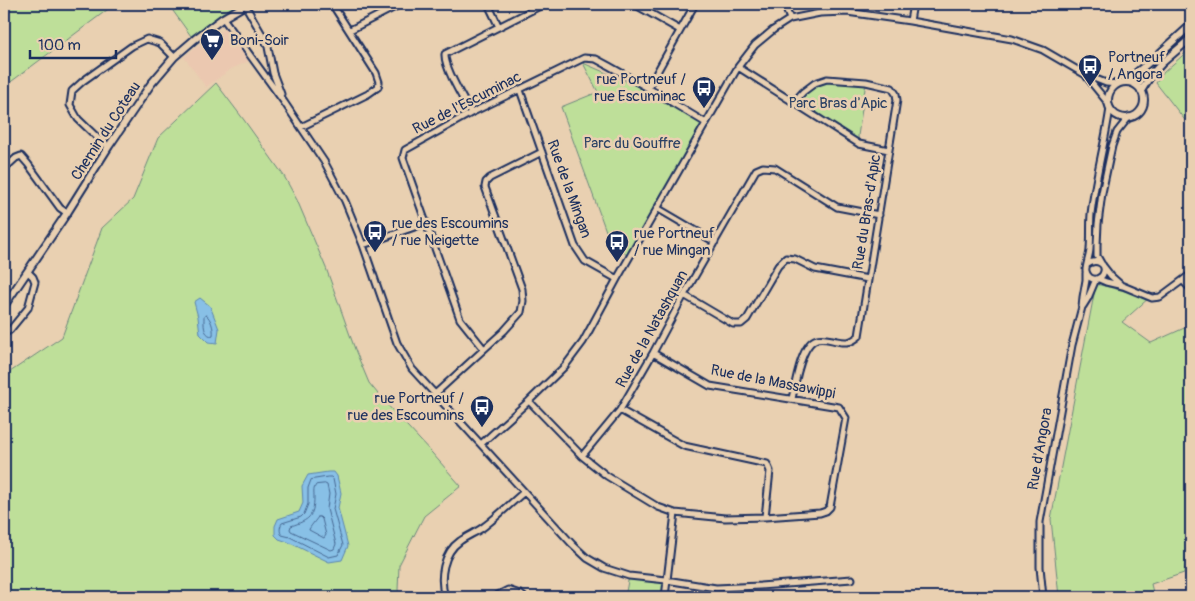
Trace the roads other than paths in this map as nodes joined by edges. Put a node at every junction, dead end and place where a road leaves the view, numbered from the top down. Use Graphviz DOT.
graph roads {
  1 [pos="246,4"];
  2 [pos="332,4"];
  3 [pos="401,4"];
  4 [pos="488,4"];
  5 [pos="544,4"];
  6 [pos="634,4"];
  7 [pos="695,4"];
  8 [pos="784,4"];
  9 [pos="913,4"];
  10 [pos="223,18"];
  11 [pos="790,19"];
  12 [pos="910,21"];
  13 [pos="1191,25"];
  14 [pos="499,27"];
  15 [pos="350,30"];
  16 [pos="680,30"];
  17 [pos="1191,38"];
  18 [pos="174,56"];
  19 [pos="738,67"];
  20 [pos="1086,75"];
  21 [pos="1121,83"];
  22 [pos="648,88"];
  23 [pos="520,90"];
  24 [pos="1141,91"];
  25 [pos="284,102"];
  26 [pos="793,103"];
  27 [pos="1109,105"];
  28 [pos="472,113"];
  29 [pos="1129,117"];
  30 [pos="706,123"];
  31 [pos="301,127"];
  32 [pos="109,146"];
  33 [pos="889,150"];
  34 [pos="542,152"];
  35 [pos="4,169"];
  36 [pos="657,208"];
  37 [pos="67,213"];
  38 [pos="879,215"];
  39 [pos="426,223"];
  40 [pos="715,242"];
  41 [pos="362,245"];
  42 [pos="1088,264"];
  43 [pos="1102,265"];
  44 [pos="28,272"];
  45 [pos="1086,273"];
  46 [pos="1191,274"];
  47 [pos="617,279"];
  48 [pos="868,279"];
  49 [pos="1097,279"];
  50 [pos="1183,281"];
  51 [pos="1123,286"];
  52 [pos="1191,289"];
  53 [pos="4,292"];
  54 [pos="684,296"];
  55 [pos="6,304"];
  56 [pos="1082,307"];
  57 [pos="4,334"];
  58 [pos="484,349"];
  59 [pos="653,353"];
  60 [pos="435,394"];
  61 [pos="792,399"];
  62 [pos="529,401"];
  63 [pos="620,410"];
  64 [pos="481,444"];
  65 [pos="582,456"];
  66 [pos="524,492"];
  67 [pos="675,514"];
  68 [pos="765,517"];
  69 [pos="852,579"];
  70 [pos="666,580"];
  71 [pos="445,597"];
  72 [pos="494,597"];
  73 [pos="524,597"];
  74 [pos="665,597"];
  75 [pos="1043,597"];
  1 -- 10 [label="street, Chemin du Coteau"];
  1 -- 25 [label="street"];
  2 -- 15 [label="street"];
  3 -- 15 [label="street"];
  4 -- 14 [label="street"];
  5 -- 14 [label="street"];
  6 -- 16 [label="street"];
  7 -- 16 [label="street"];
  8 -- 11 [label="street"];
  9 -- 12 [label="street"];
  10 -- 18 [label="street, Chemin du Coteau"];
  10 -- 25 [label="street"];
  11 -- 12 [label="street"];
  11 -- 19 [label="street"];
  12 -- 20 [label="street"];
  13 -- 21 [label="street"];
  14 -- 28 [label="street"];
  15 -- 31 [label="street"];
  16 -- 22 [label="street"];
  17 -- 24 [label="street"];
  18 -- 32 [label="street, Chemin du Coteau"];
  18 -- 32 [label="street"];
  19 -- 26 [label="street"];
  19 -- 30 [label="street"];
  20 -- 21 [label="street"];
  20 -- 27 [label="street"];
  21 -- 24 [label="street"];
  21 -- 27 [label="street"];
  22 -- 23 [label="street, Rue de l'Escuminac"];
  22 -- 30 [label="street, Rue de l'Escuminac"];
  23 -- 28 [label="street, Rue de l'Escuminac"];
  23 -- 34 [label="street, Rue de la Mingan"];
  24 -- 29 [label="street"];
  25 -- 31 [label="street"];
  26 -- 33 [label="street"];
  26 -- 33 [label="street, Rue du Bras-d'Apic"];
  27 -- 29 [label="street"];
  27 -- 42 [label="street"];
  28 -- 39 [label="street, Rue de l'Escuminac"];
  29 -- 43 [label="street"];
  30 -- 36 [label="street"];
  31 -- 41 [label="street"];
  32 -- 37 [label="street, Chemin du Coteau"];
  33 -- 38 [label="street, Rue du Bras-d'Apic"];
  34 -- 47 [label="street, Rue de la Mingan"];
  34 -- 58 [label="street"];
  35 -- 37 [label="street"];
  36 -- 40 [label="street"];
  36 -- 47 [label="street"];
  37 -- 44 [label="street, Chemin du Coteau"];
  38 -- 40 [label="street, Rue de la Natashquan"];
  38 -- 48 [label="street, Rue du Bras-d'Apic"];
  39 -- 41 [label="street"];
  39 -- 58 [label="street, Rue de l'Escuminac"];
  40 -- 54 [label="street, Rue de la Natashquan"];
  41 -- 60 [label="street"];
  42 -- 43 [label="street"];
  42 -- 45 [label="street"];
  43 -- 49 [label="street"];
  43 -- 51 [label="street"];
  44 -- 55 [label="street, Chemin du Coteau"];
  44 -- 57 [label="street"];
  45 -- 49 [label="street"];
  45 -- 56 [label="street, Rue d'Angora"];
  46 -- 50 [label="street"];
  47 -- 62 [label="street"];
  48 -- 54 [label="street"];
  48 -- 61 [label="street, Rue du Bras-d'Apic"];
  49 -- 51 [label="street"];
  49 -- 56 [label="street, Rue d'Angora"];
  50 -- 51 [label="street"];
  50 -- 52 [label="street"];
  53 -- 55 [label="street"];
  54 -- 59 [label="street, Rue de la Natashquan"];
  56 -- 75 [label="street, Rue d'Angora"];
  58 -- 60 [label="street"];
  59 -- 61 [label="street, Rue de la Massawippi"];
  59 -- 63 [label="street, Rue de la Natashquan"];
  60 -- 64 [label="street"];
  61 -- 68 [label="street, Rue de la Massawippi"];
  62 -- 64 [label="street"];
  62 -- 65 [label="street, Rue de la Massawippi"];
  63 -- 65 [label="street, Rue de la Natashquan"];
  63 -- 68 [label="street"];
  64 -- 66 [label="street"];
  65 -- 67 [label="street, Rue de la Massawippi"];
  66 -- 70 [label="street"];
  66 -- 71 [label="street"];
  67 -- 68 [label="street, Rue de la Massawippi"];
  67 -- 70 [label="street"];
  69 -- 70 [label="street"];
  70 -- 74 [label="street"];
  72 -- 73 [label="street"];
}
